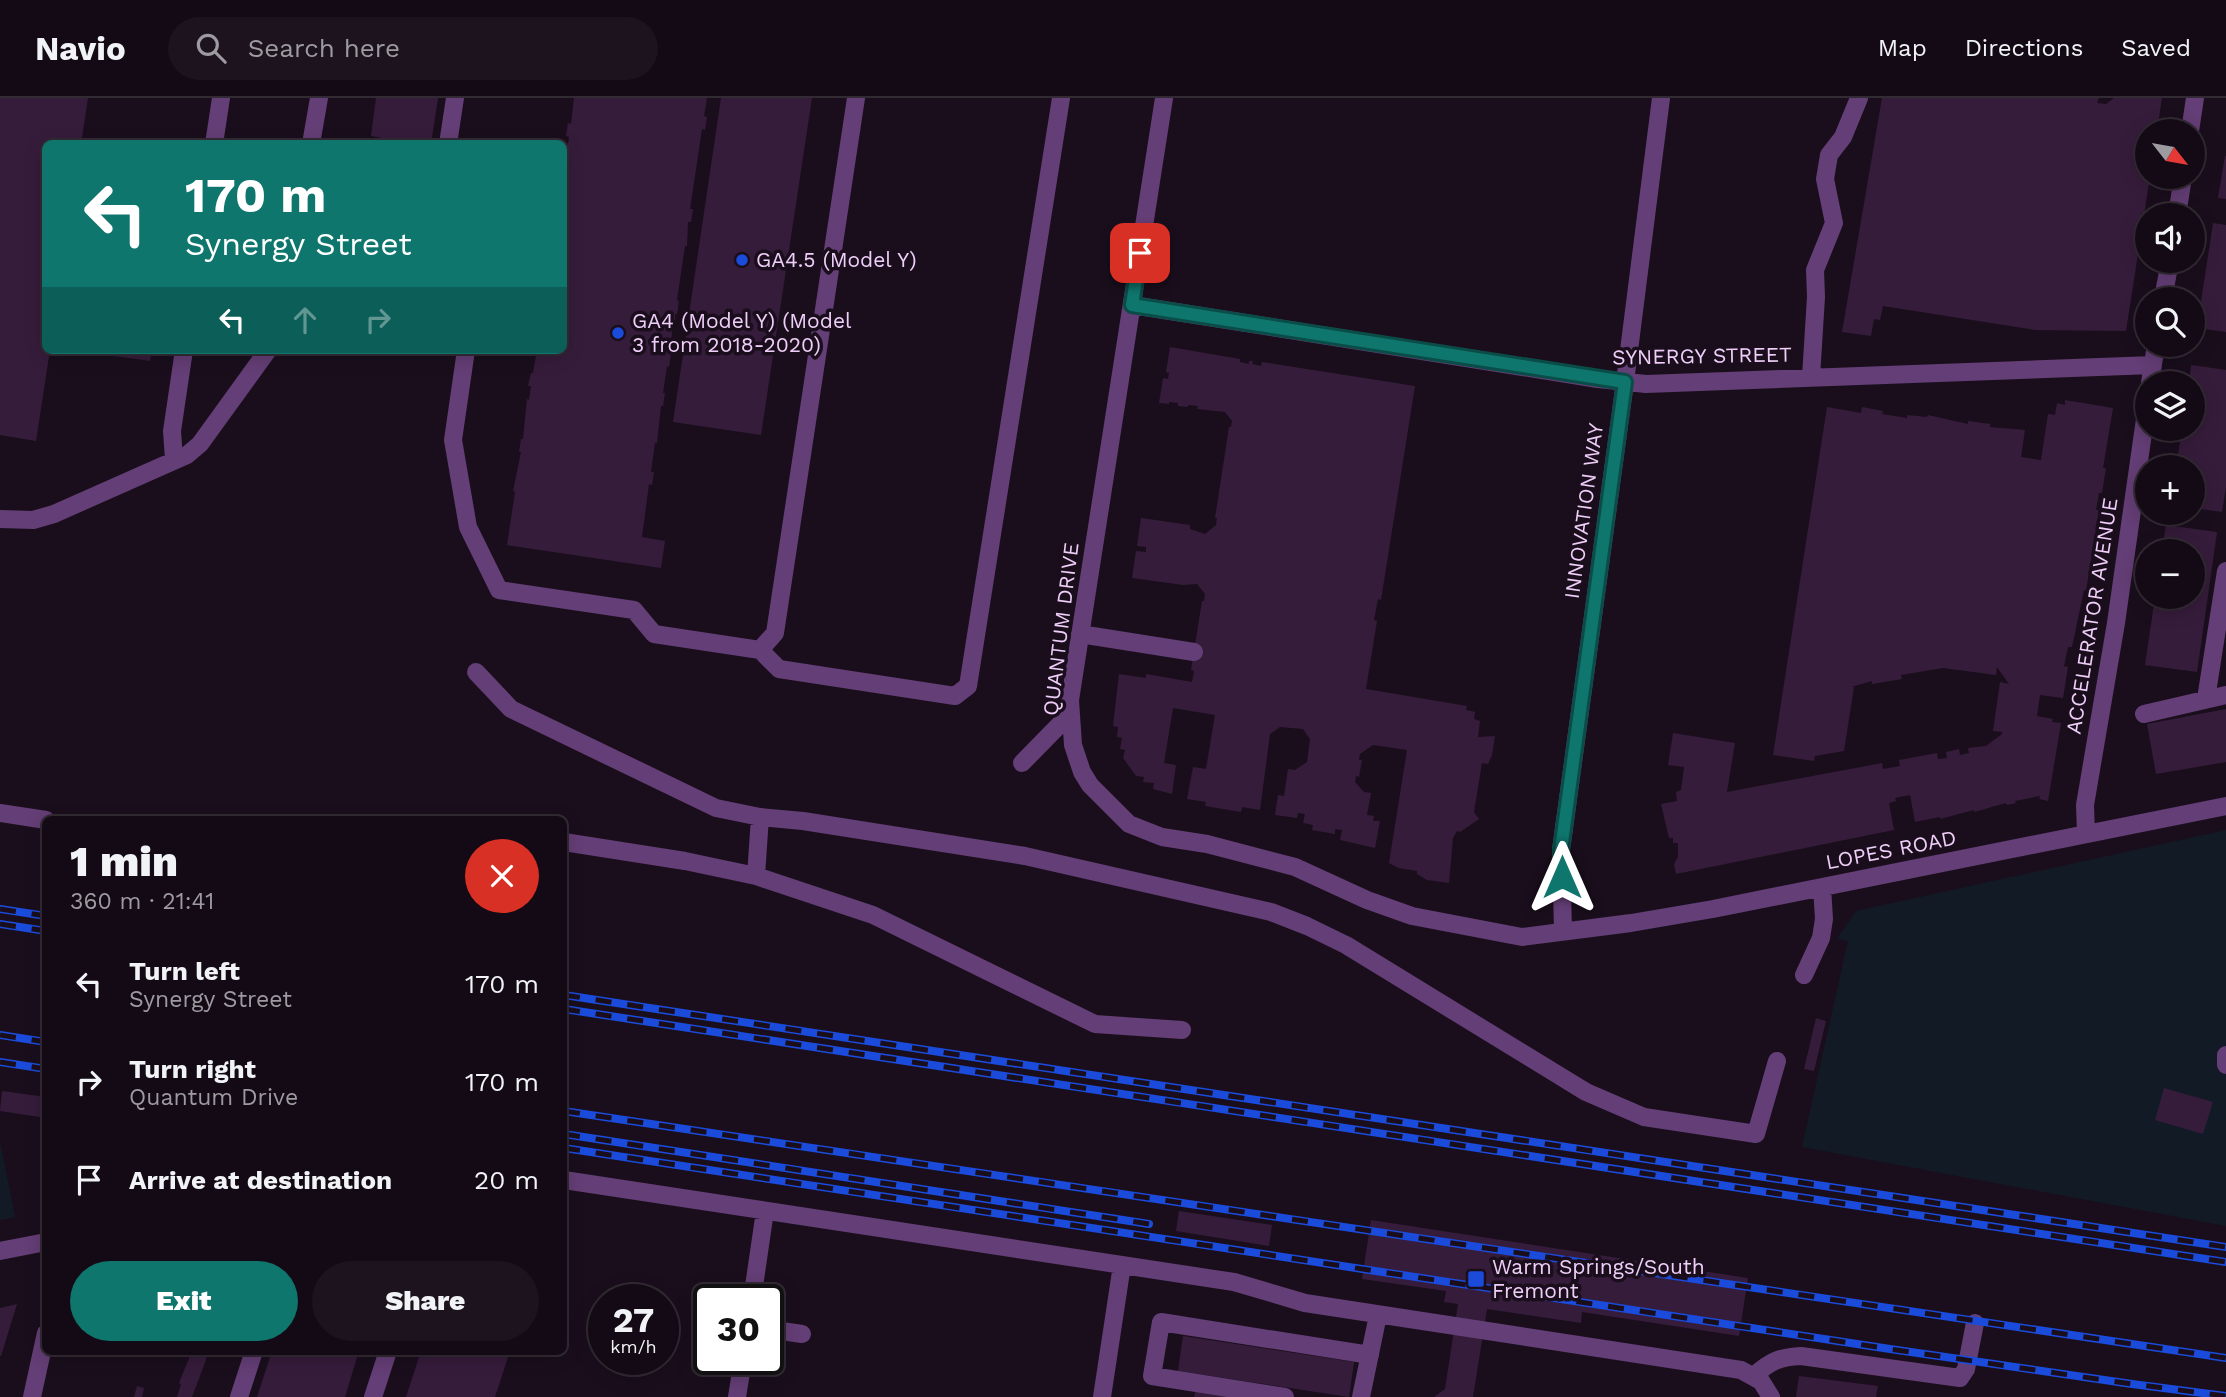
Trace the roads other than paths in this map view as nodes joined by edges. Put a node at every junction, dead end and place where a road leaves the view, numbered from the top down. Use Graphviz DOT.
graph roads {
  1 [pos="220,98"];
  2 [pos="319,98"];
  3 [pos="455,98"];
  4 [pos="856,98"];
  5 [pos="1060,98"];
  6 [pos="1164,98"];
  7 [pos="1661,98"];
  8 [pos="1859,98"];
  9 [pos="2195,98"];
  10 [pos="2192,119"];
  11 [pos="215,140"];
  12 [pos="313,140"];
  13 [pos="449,140"];
  14 [pos="1132,305"];
  15 [pos="183,354"];
  16 [pos="265,354"];
  17 [pos="465,354"];
  18 [pos="2135,374"];
  19 [pos="1811,377"];
  20 [pos="1625,382"];
  21 [pos="2142,441"];
  22 [pos="174,460"];
  23 [pos="0,519"];
  24 [pos="2226,571"];
  25 [pos="1080,634"];
  26 [pos="760,650"];
  27 [pos="1194,652"];
  28 [pos="476,672"];
  29 [pos="2226,695"];
  30 [pos="2206,699"];
  31 [pos="1070,714"];
  32 [pos="2144,714"];
  33 [pos="1022,763"];
  34 [pos="2226,806"];
  35 [pos="0,813"];
  36 [pos="760,817"];
  37 [pos="42,819"];
  38 [pos="2086,834"];
  39 [pos="567,842"];
  40 [pos="756,876"];
  41 [pos="1822,887"];
  42 [pos="1563,931"];
  43 [pos="1804,975"];
  44 [pos="1182,1030"];
  45 [pos="2226,1055"];
  46 [pos="1777,1061"];
  47 [pos="2226,1065"];
  48 [pos="569,1181"];
  49 [pos="765,1211"];
  50 [pos="42,1243"];
  51 [pos="0,1251"];
  52 [pos="1122,1265"];
  53 [pos="754,1284"];
  54 [pos="1378,1315"];
  55 [pos="1975,1323"];
  56 [pos="784,1331"];
  57 [pos="802,1334"];
  58 [pos="42,1355"];
  59 [pos="253,1355"];
  60 [pos="387,1355"];
  61 [pos="1370,1355"];
  62 [pos="741,1375"];
  63 [pos="1754,1376"];
  64 [pos="1770,1395"];
  65 [pos="35,1396"];
  66 [pos="240,1397"];
  67 [pos="373,1397"];
  68 [pos="737,1397"];
  69 [pos="1102,1397"];
  70 [pos="1285,1397"];
  71 [pos="1361,1397"];
  1 -- 11 [label="street"];
  2 -- 12 [label="street"];
  3 -- 13 [label="street"];
  4 -- 26 [label="street"];
  5 -- 26 [label="street"];
  6 -- 14 [label="street, QUANTUM DRIVE"];
  7 -- 20 [label="street, INNOVATION WAY"];
  8 -- 19 [label="street"];
  9 -- 10 [label="street"];
  14 -- 20 [label="street, SYNERGY STREET"];
  14 -- 25 [label="street, QUANTUM DRIVE"];
  15 -- 22 [label="street"];
  16 -- 22 [label="street"];
  17 -- 26 [label="street"];
  18 -- 19 [label="street, SYNERGY STREET"];
  19 -- 20 [label="street, SYNERGY STREET"];
  20 -- 42 [label="street, INNOVATION WAY"];
  21 -- 38 [label="street, ACCELERATOR AVENUE"];
  22 -- 23 [label="street"];
  24 -- 30 [label="street"];
  25 -- 27 [label="street"];
  25 -- 31 [label="street, QUANTUM DRIVE"];
  28 -- 36 [label="street"];
  29 -- 30 [label="street"];
  30 -- 32 [label="street"];
  31 -- 33 [label="street"];
  31 -- 42 [label="street, QUANTUM DRIVE"];
  34 -- 38 [label="street, LOPES ROAD"];
  35 -- 37 [label="street"];
  36 -- 40 [label="street"];
  36 -- 46 [label="street"];
  38 -- 41 [label="street, LOPES ROAD"];
  39 -- 40 [label="street"];
  40 -- 44 [label="street"];
  41 -- 42 [label="street, LOPES ROAD"];
  41 -- 43 [label="street"];
  45 -- 47 [label="street"];
  48 -- 49 [label="street"];
  49 -- 52 [label="street"];
  49 -- 53 [label="street"];
  50 -- 51 [label="street"];
  52 -- 54 [label="street"];
  52 -- 69 [label="street"];
  54 -- 61 [label="street"];
  54 -- 63 [label="street"];
  55 -- 63 [label="street"];
  56 -- 57 [label="street"];
  58 -- 65 [label="street"];
  59 -- 66 [label="street"];
  60 -- 67 [label="street"];
  61 -- 70 [label="street"];
  61 -- 71 [label="street"];
  62 -- 68 [label="street"];
  63 -- 64 [label="street"];
}
